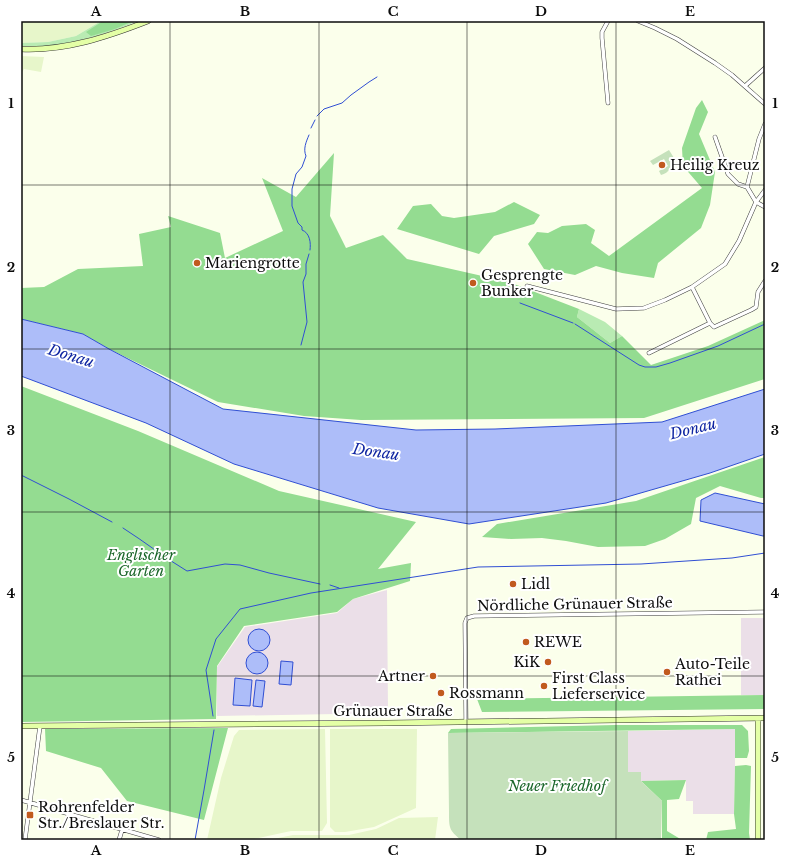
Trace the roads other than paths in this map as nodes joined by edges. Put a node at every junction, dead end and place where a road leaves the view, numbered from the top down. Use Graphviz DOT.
graph roads {
  1 [pos="148,21"];
  2 [pos="608,21"];
  3 [pos="638,21"];
  4 [pos="21,49"];
  5 [pos="765,68"];
  6 [pos="745,86"];
  7 [pos="608,103"];
  8 [pos="765,104"];
  9 [pos="765,124"];
  10 [pos="715,137"];
  11 [pos="747,188"];
  12 [pos="765,190"];
  13 [pos="756,202"];
  14 [pos="765,207"];
  15 [pos="765,281"];
  16 [pos="527,286"];
  17 [pos="692,287"];
  18 [pos="710,323"];
  19 [pos="649,353"];
  20 [pos="765,612"];
  21 [pos="765,718"];
  22 [pos="758,719"];
  23 [pos="466,722"];
  24 [pos="21,726"];
  25 [pos="40,726"];
  26 [pos="21,800"];
  27 [pos="30,803"];
  28 [pos="122,830"];
  29 [pos="26,840"];
  30 [pos="119,840"];
  31 [pos="159,840"];
  32 [pos="758,840"];
  1 -- 4 [label="street"];
  2 -- 7 [label="street"];
  3 -- 6 [label="street"];
  5 -- 6 [label="street"];
  6 -- 8 [label="street"];
  9 -- 11 [label="street"];
  10 -- 11 [label="street"];
  11 -- 13 [label="street"];
  12 -- 13 [label="street"];
  13 -- 14 [label="street"];
  13 -- 17 [label="street"];
  15 -- 18 [label="street"];
  16 -- 17 [label="street"];
  17 -- 18 [label="street"];
  18 -- 19 [label="street"];
  20 -- 23 [label="street, Nördliche Grünauer Straße"];
  21 -- 22 [label="street, Grünauer Straße"];
  22 -- 23 [label="street, Grünauer Straße"];
  22 -- 32 [label="street"];
  23 -- 25 [label="street, Grünauer Straße"];
  24 -- 25 [label="street, Grünauer Straße"];
  25 -- 27 [label="street"];
  26 -- 27 [label="street"];
  27 -- 28 [label="street"];
  27 -- 29 [label="street"];
  28 -- 30 [label="street"];
  28 -- 31 [label="street"];
}
